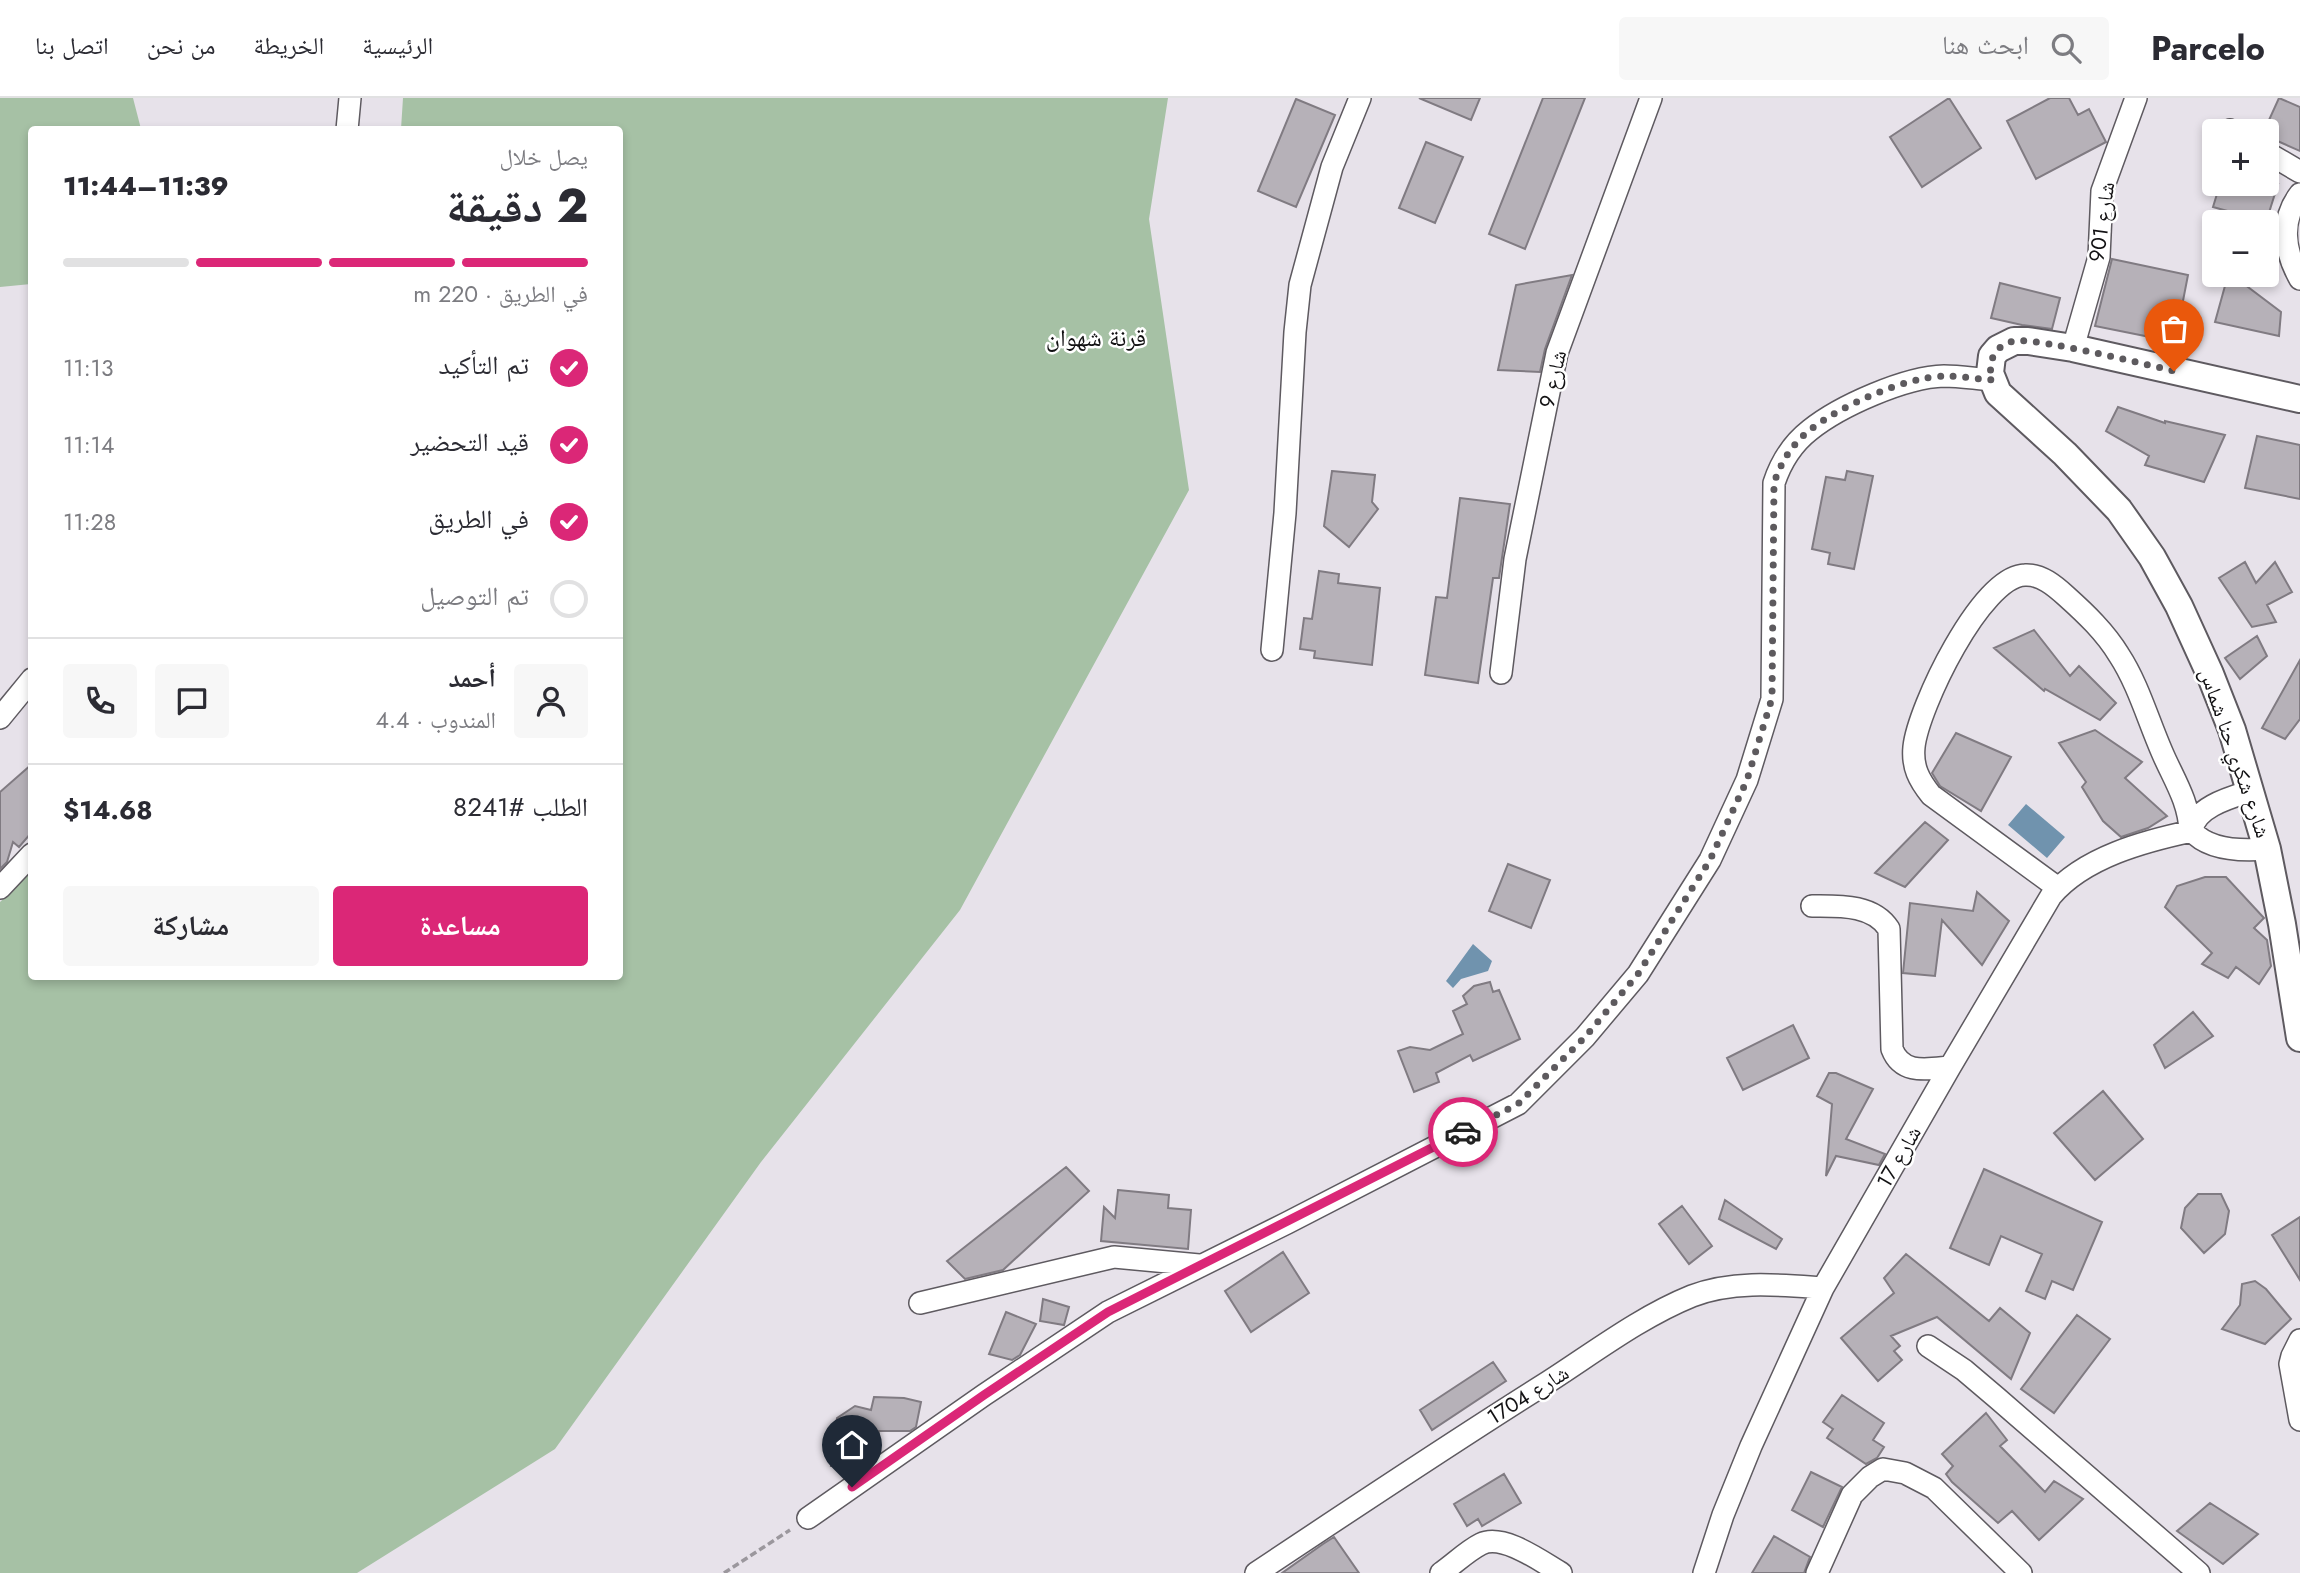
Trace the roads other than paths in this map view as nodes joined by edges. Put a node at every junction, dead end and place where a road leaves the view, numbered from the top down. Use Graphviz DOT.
graph roads {
  1 [pos="350,98"];
  2 [pos="1360,98"];
  3 [pos="1651,98"];
  4 [pos="2136,98"];
  5 [pos="347,126"];
  6 [pos="2279,160"];
  7 [pos="2300,172"];
  8 [pos="2300,194"];
  9 [pos="2300,279"];
  10 [pos="2073,348"];
  11 [pos="1993,380"];
  12 [pos="2300,399"];
  13 [pos="1272,650"];
  14 [pos="1501,673"];
  15 [pos="28,684"];
  16 [pos="0,718"];
  17 [pos="2250,792"];
  18 [pos="2191,831"];
  19 [pos="2267,849"];
  20 [pos="28,858"];
  21 [pos="0,888"];
  22 [pos="2058,888"];
  23 [pos="1812,906"];
  24 [pos="2295,981"];
  25 [pos="2300,1038"];
  26 [pos="1950,1067"];
  27 [pos="1199,1265"];
  28 [pos="1823,1288"];
  29 [pos="920,1303"];
  30 [pos="2300,1340"];
  31 [pos="1928,1346"];
  32 [pos="2300,1420"];
  33 [pos="807,1518"];
  34 [pos="1256,1573"];
  35 [pos="1441,1573"];
  36 [pos="1561,1573"];
  37 [pos="1704,1573"];
  38 [pos="1817,1573"];
  39 [pos="2021,1573"];
  40 [pos="2199,1573"];
  1 -- 5 [label="street"];
  2 -- 13 [label="street"];
  3 -- 14 [label="street, شارع 9"];
  4 -- 10 [label="street, شارع 901"];
  6 -- 7 [label="street"];
  8 -- 9 [label="street"];
  10 -- 11 [label="street"];
  10 -- 12 [label="street"];
  11 -- 17 [label="street, شارع شكري حنا شماس"];
  11 -- 27 [label="street"];
  15 -- 16 [label="street"];
  17 -- 18 [label="street"];
  17 -- 19 [label="street, شارع شكري حنا شماس"];
  18 -- 19 [label="street"];
  18 -- 22 [label="street, شارع 17"];
  18 -- 22 [label="street"];
  19 -- 24 [label="street, شارع شكري حنا شماس"];
  20 -- 21 [label="street"];
  22 -- 26 [label="street, شارع 17"];
  23 -- 26 [label="street"];
  24 -- 25 [label="street, شارع شكري حنا شماس"];
  26 -- 28 [label="street, شارع 17"];
  27 -- 29 [label="street"];
  27 -- 33 [label="street"];
  28 -- 34 [label="street, شارع 1704"];
  28 -- 37 [label="street, شارع 17"];
  30 -- 32 [label="street"];
  31 -- 40 [label="street"];
  35 -- 36 [label="street"];
  38 -- 39 [label="street"];
}
